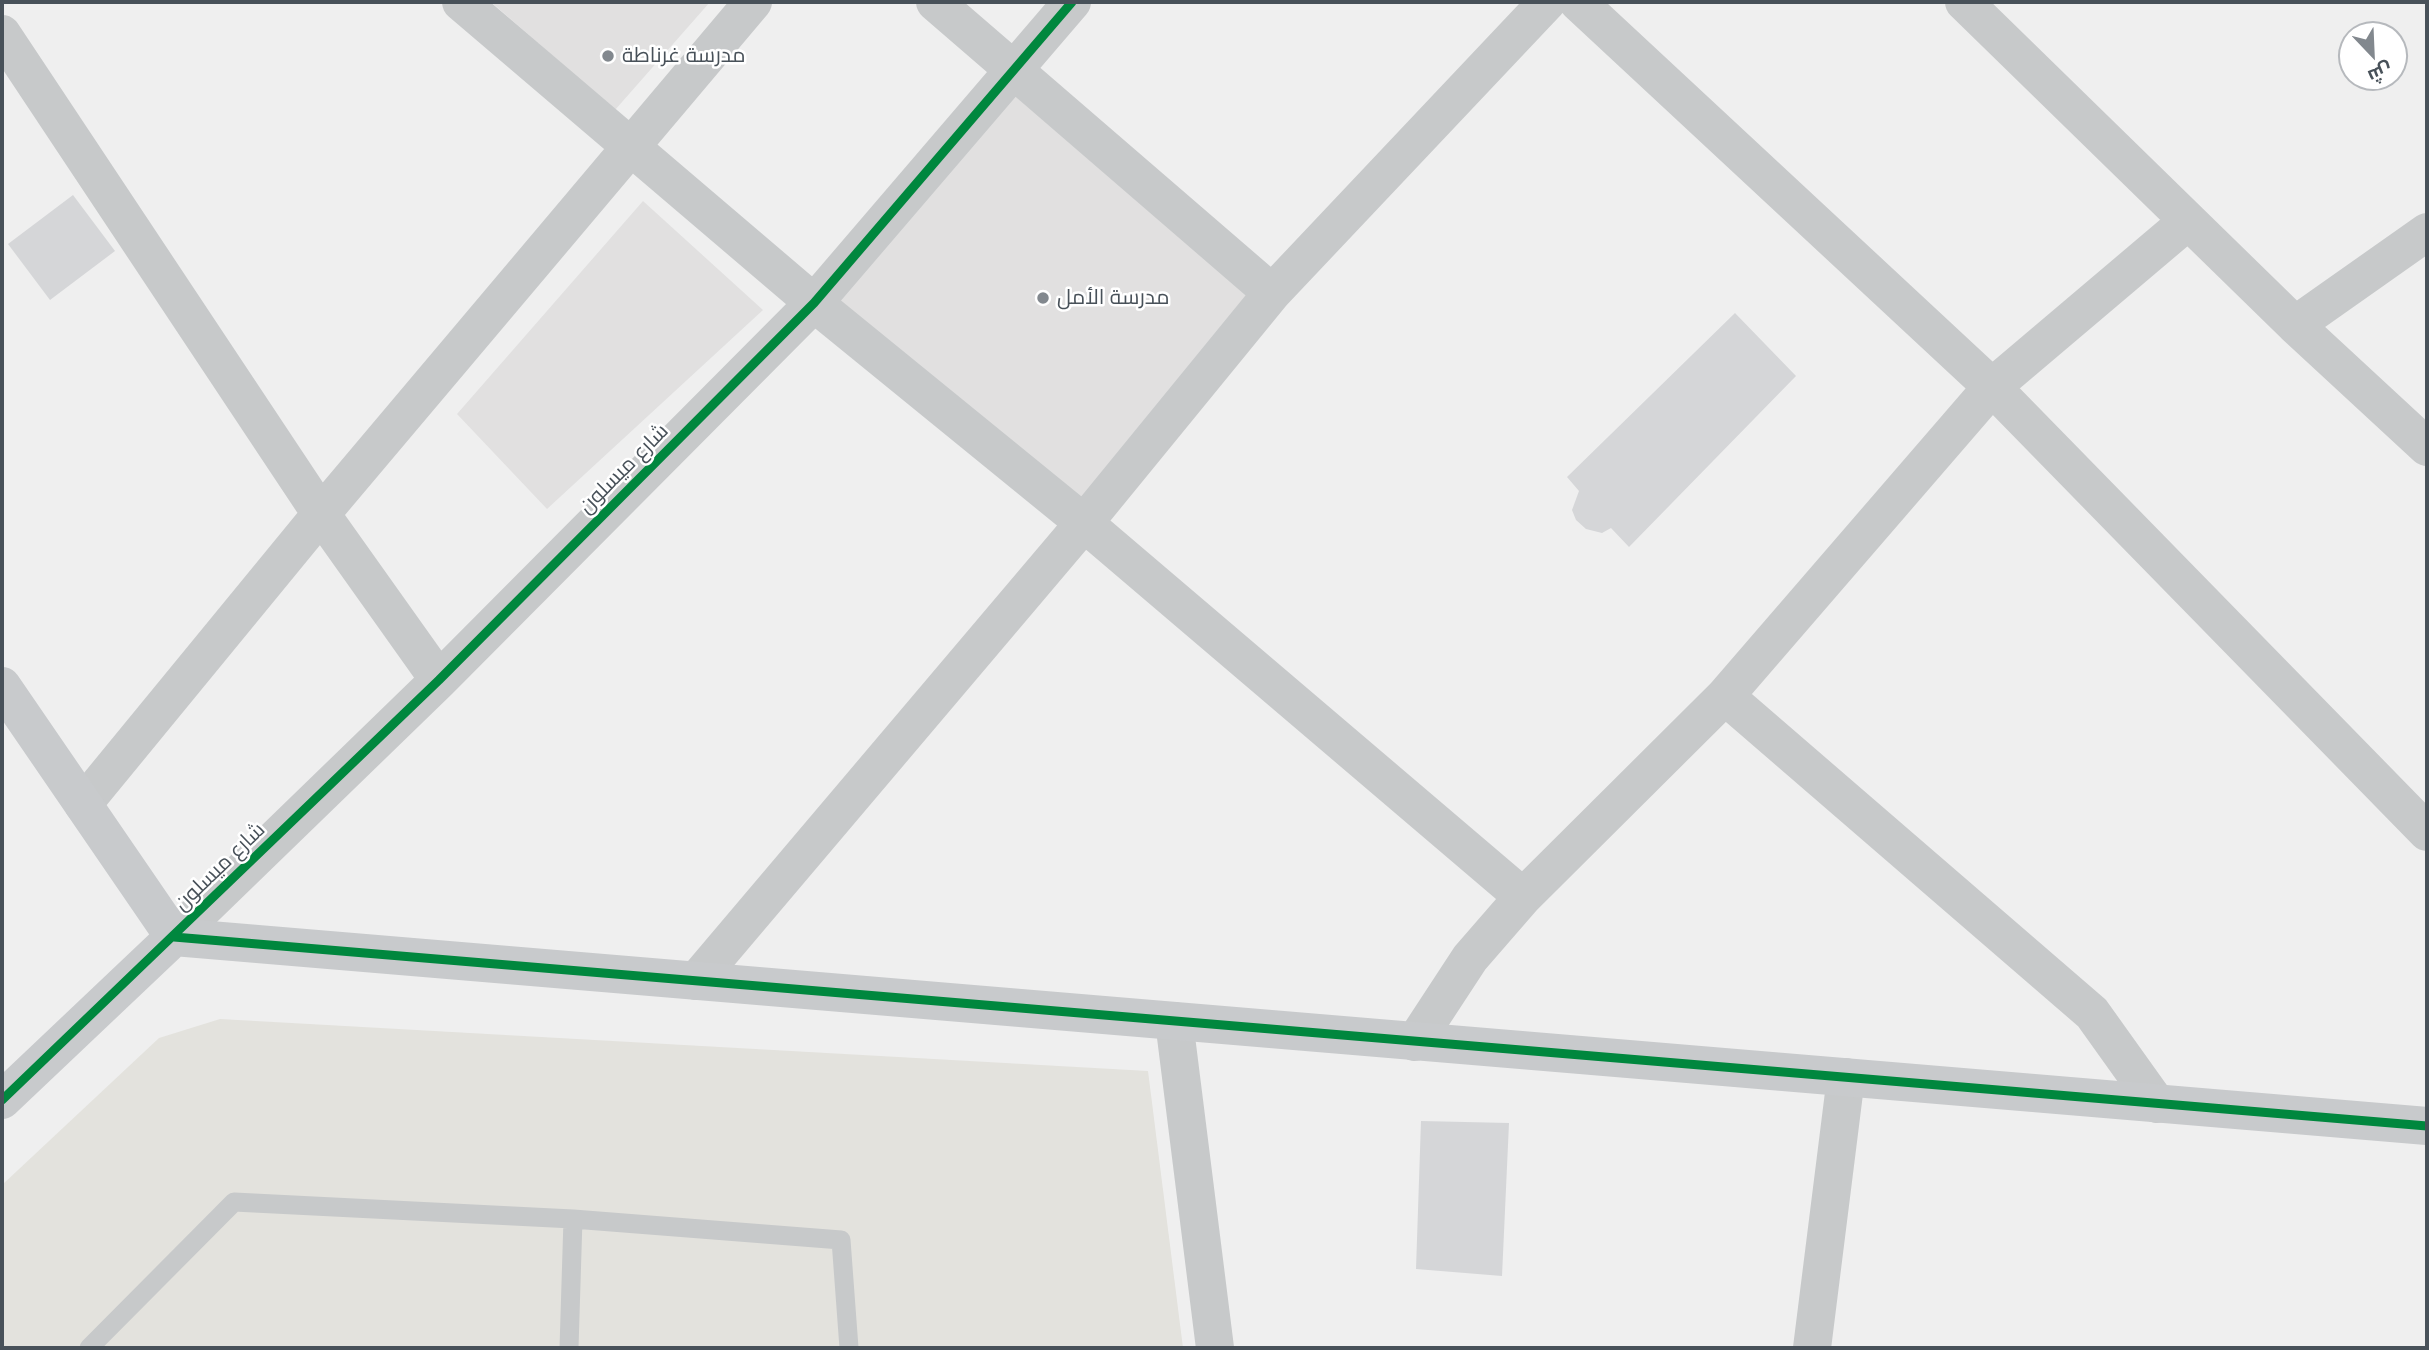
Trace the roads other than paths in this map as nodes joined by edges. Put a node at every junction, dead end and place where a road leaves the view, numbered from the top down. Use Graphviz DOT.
graph roads {
  1 [pos="461,2"];
  2 [pos="753,2"];
  3 [pos="935,2"];
  4 [pos="1072,2"];
  5 [pos="1547,2"];
  6 [pos="1578,2"];
  7 [pos="1964,2"];
  8 [pos="2,34"];
  9 [pos="1014,70"];
  10 [pos="632,147"];
  11 [pos="2188,221"];
  12 [pos="2427,232"];
  13 [pos="1272,293"];
  14 [pos="814,303"];
  15 [pos="2295,325"];
  16 [pos="1992,387"];
  17 [pos="2427,447"];
  18 [pos="321,514"];
  19 [pos="1084,523"];
  20 [pos="439,680"];
  21 [pos="2,686"];
  22 [pos="1725,696"];
  23 [pos="83,804"];
  24 [pos="2427,832"];
  25 [pos="1523,897"];
  26 [pos="174,937"];
  27 [pos="696,981"];
  28 [pos="1174,1021"];
  29 [pos="1415,1042"];
  30 [pos="1846,1077"];
  31 [pos="2,1100"];
  32 [pos="2157,1104"];
  33 [pos="2427,1126"];
  34 [pos="573,1219"];
  35 [pos="89,1348"];
  36 [pos="569,1348"];
  37 [pos="849,1348"];
  38 [pos="1215,1348"];
  39 [pos="1812,1348"];
  1 -- 10 [label="street"];
  2 -- 10 [label="street"];
  3 -- 9 [label="street"];
  4 -- 9 [label="street, شارع ميسلون"];
  5 -- 13 [label="street"];
  6 -- 16 [label="street"];
  7 -- 11 [label="street"];
  8 -- 18 [label="street"];
  9 -- 13 [label="street"];
  9 -- 14 [label="street, شارع ميسلون"];
  10 -- 14 [label="street"];
  10 -- 18 [label="street"];
  11 -- 15 [label="street"];
  11 -- 16 [label="street"];
  12 -- 15 [label="street"];
  13 -- 19 [label="street"];
  14 -- 19 [label="street"];
  14 -- 20 [label="street, شارع ميسلون"];
  15 -- 17 [label="street"];
  16 -- 22 [label="street"];
  16 -- 24 [label="street"];
  18 -- 20 [label="street"];
  18 -- 23 [label="street"];
  19 -- 25 [label="street"];
  19 -- 27 [label="street"];
  20 -- 26 [label="street, شارع ميسلون"];
  21 -- 23 [label="street"];
  22 -- 25 [label="street"];
  22 -- 32 [label="street"];
  23 -- 26 [label="street"];
  25 -- 29 [label="street"];
  26 -- 27 [label="street"];
  26 -- 31 [label="street"];
  27 -- 28 [label="street"];
  28 -- 29 [label="street"];
  28 -- 38 [label="street"];
  29 -- 30 [label="street"];
  30 -- 32 [label="street"];
  30 -- 39 [label="street"];
  32 -- 33 [label="street"];
  34 -- 35 [label="lane"];
  34 -- 36 [label="lane"];
  34 -- 37 [label="lane"];
}
